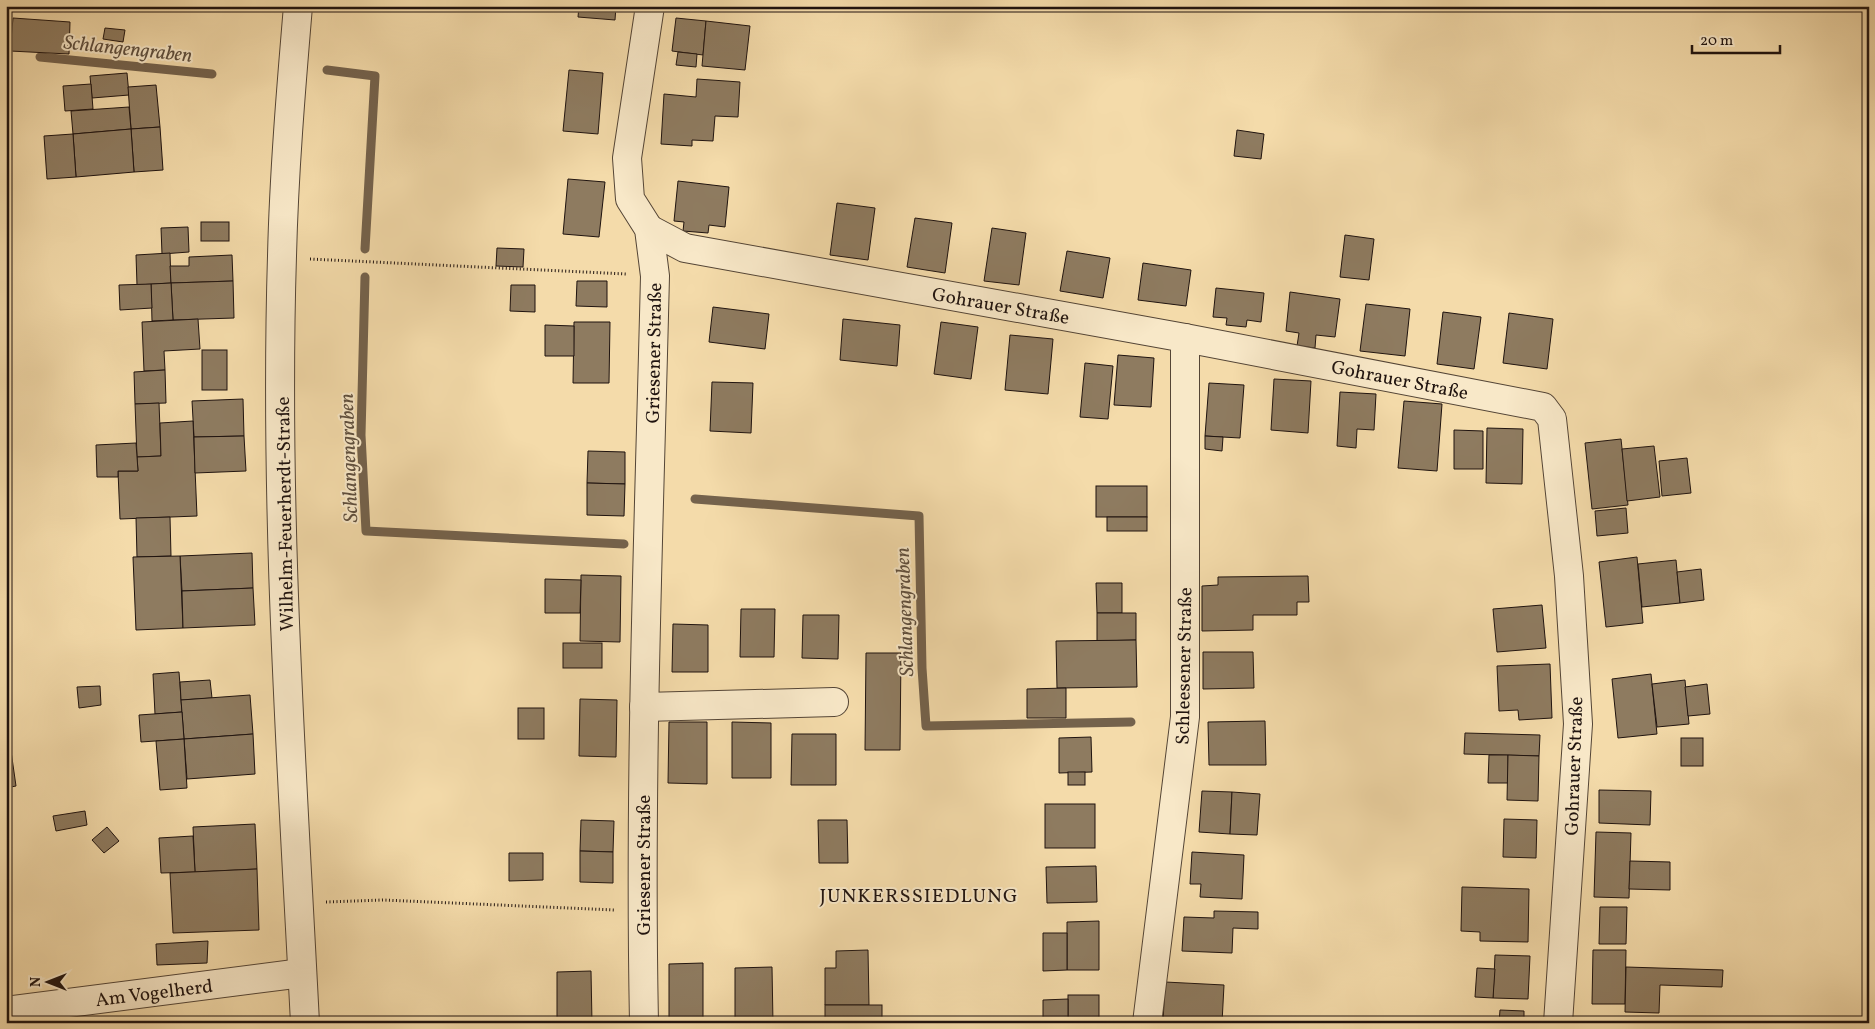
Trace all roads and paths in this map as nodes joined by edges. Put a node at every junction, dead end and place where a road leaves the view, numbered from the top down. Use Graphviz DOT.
graph roads {
  1 [pos="298,6"];
  2 [pos="650,6"];
  3 [pos="649,229"];
  4 [pos="282,258"];
  5 [pos="655,276"];
  6 [pos="1184,338"];
  7 [pos="834,702"];
  8 [pos="644,707"];
  9 [pos="298,903"];
  10 [pos="642,912"];
  11 [pos="302,973"];
  12 [pos="6,1011"];
  13 [pos="305,1023"];
  14 [pos="644,1023"];
  15 [pos="1147,1023"];
  16 [pos="1558,1023"];
  1 -- 4 [label="street, Wilhelm-Feuerherdt-Straße"];
  2 -- 3 [label="street, Griesener Straße"];
  3 -- 5 [label="street, Griesener Straße"];
  3 -- 6 [label="street, Gohrauer Straße"];
  4 -- 5 [label="path"];
  4 -- 9 [label="street, Wilhelm-Feuerherdt-Straße"];
  5 -- 8 [label="street, Griesener Straße"];
  6 -- 15 [label="street, Schleesener Straße"];
  6 -- 16 [label="street, Gohrauer Straße"];
  7 -- 8 [label="street"];
  8 -- 10 [label="street, Griesener Straße"];
  9 -- 10 [label="path"];
  9 -- 11 [label="street, Wilhelm-Feuerherdt-Straße"];
  10 -- 14 [label="street, Griesener Straße"];
  11 -- 12 [label="street, Am Vogelherd"];
  11 -- 13 [label="street, Wilhelm-Feuerherdt-Straße"];
}
